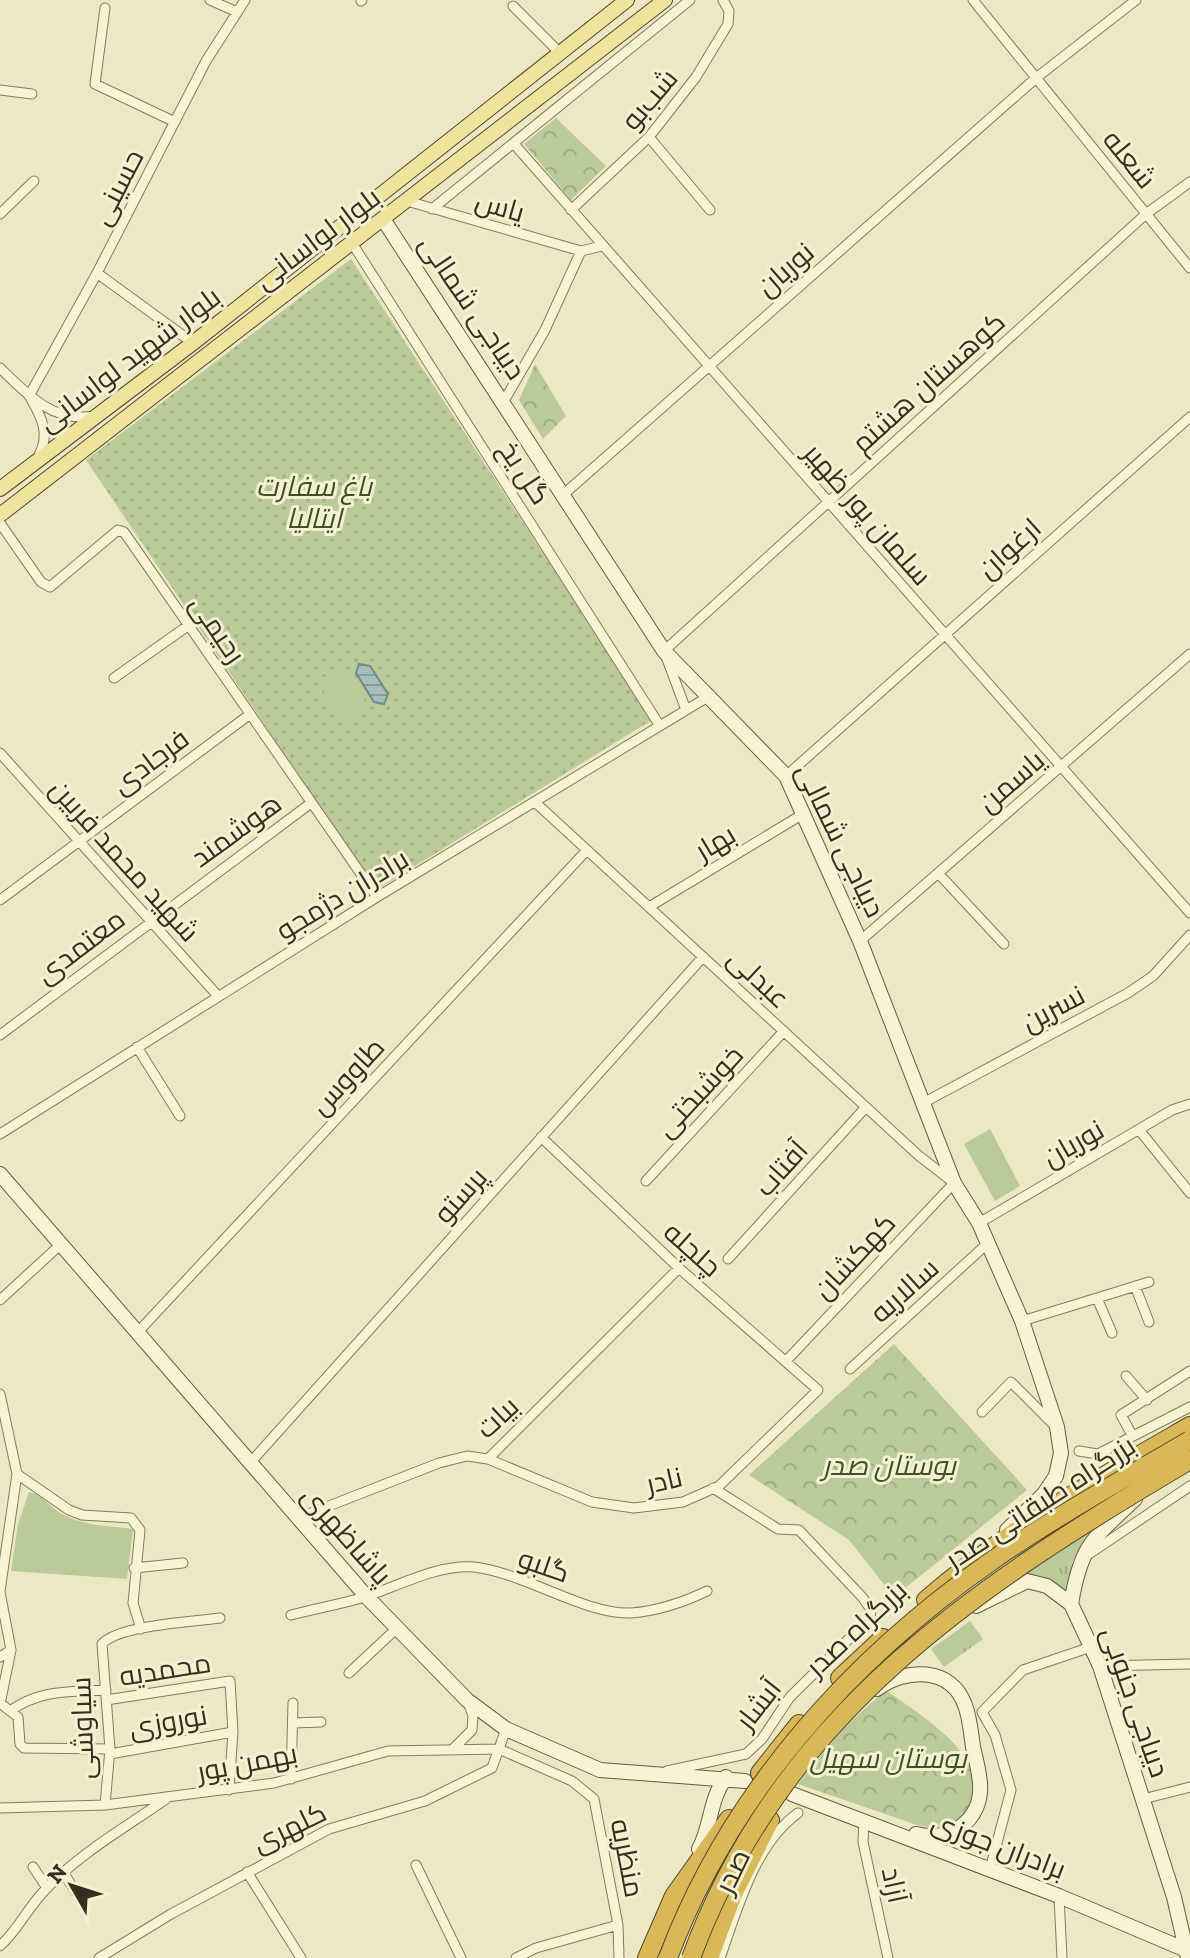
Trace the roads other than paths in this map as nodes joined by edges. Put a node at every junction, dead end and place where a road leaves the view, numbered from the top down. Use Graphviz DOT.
graph roads {
  1 [pos="210,0"];
  2 [pos="245,0"];
  3 [pos="627,0"];
  4 [pos="665,0"];
  5 [pos="690,0"];
  6 [pos="723,0"];
  7 [pos="973,0"];
  8 [pos="1136,0"];
  9 [pos="513,6"];
  10 [pos="105,8"];
  11 [pos="237,12"];
  12 [pos="560,53"];
  13 [pos="1036,78"];
  14 [pos="0,90"];
  15 [pos="32,94"];
  16 [pos="175,122"];
  17 [pos="649,137"];
  18 [pos="514,144"];
  19 [pos="34,181"];
  20 [pos="1190,182"];
  21 [pos="407,201"];
  22 [pos="432,209"];
  23 [pos="571,210"];
  24 [pos="710,210"];
  25 [pos="0,214"];
  26 [pos="1146,214"];
  27 [pos="383,219"];
  28 [pos="352,243"];
  29 [pos="602,246"];
  30 [pos="581,251"];
  31 [pos="1190,268"];
  32 [pos="97,273"];
  33 [pos="193,343"];
  34 [pos="708,366"];
  35 [pos="0,368"];
  36 [pos="29,396"];
  37 [pos="504,401"];
  38 [pos="98,415"];
  39 [pos="1190,417"];
  40 [pos="34,464"];
  41 [pos="0,489"];
  42 [pos="564,494"];
  43 [pos="828,502"];
  44 [pos="0,515"];
  45 [pos="0,523"];
  46 [pos="189,625"];
  47 [pos="945,635"];
  48 [pos="664,651"];
  49 [pos="1190,654"];
  50 [pos="114,678"];
  51 [pos="711,695"];
  52 [pos="686,710"];
  53 [pos="249,715"];
  54 [pos="660,726"];
  55 [pos="0,753"];
  56 [pos="1061,766"];
  57 [pos="786,776"];
  58 [pos="311,803"];
  59 [pos="536,803"];
  60 [pos="803,814"];
  61 [pos="78,842"];
  62 [pos="587,850"];
  63 [pos="938,873"];
  64 [pos="377,897"];
  65 [pos="0,900"];
  66 [pos="649,907"];
  67 [pos="1190,913"];
  68 [pos="149,921"];
  69 [pos="1190,935"];
  70 [pos="860,941"];
  71 [pos="1004,944"];
  72 [pos="703,957"];
  73 [pos="218,996"];
  74 [pos="784,1031"];
  75 [pos="0,1035"];
  76 [pos="137,1047"];
  77 [pos="923,1103"];
  78 [pos="1190,1104"];
  79 [pos="866,1107"];
  80 [pos="180,1116"];
  81 [pos="1140,1131"];
  82 [pos="0,1134"];
  83 [pos="541,1137"];
  84 [pos="940,1144"];
  85 [pos="918,1155"];
  86 [pos="0,1174"];
  87 [pos="646,1181"];
  88 [pos="954,1183"];
  89 [pos="1190,1193"];
  90 [pos="979,1223"];
  91 [pos="988,1243"];
  92 [pos="60,1245"];
  93 [pos="728,1259"];
  94 [pos="679,1268"];
  95 [pos="1149,1282"];
  96 [pos="1135,1286"];
  97 [pos="1097,1298"];
  98 [pos="0,1300"];
  99 [pos="1022,1321"];
  100 [pos="1149,1322"];
  101 [pos="138,1332"];
  102 [pos="1112,1333"];
  103 [pos="787,1360"];
  104 [pos="850,1369"];
  105 [pos="1190,1371"];
  106 [pos="1126,1376"];
  107 [pos="818,1390"];
  108 [pos="0,1394"];
  109 [pos="1147,1400"];
  110 [pos="1190,1407"];
  111 [pos="982,1412"];
  112 [pos="1190,1426"];
  113 [pos="1057,1427"];
  114 [pos="4,1432"];
  115 [pos="1132,1435"];
  116 [pos="1190,1440"];
  117 [pos="1079,1451"];
  118 [pos="488,1459"];
  119 [pos="1190,1461"];
  120 [pos="250,1463"];
  121 [pos="17,1474"];
  122 [pos="1190,1486"];
  123 [pos="713,1488"];
  124 [pos="1144,1490"];
  125 [pos="298,1518"];
  126 [pos="988,1548"];
  127 [pos="1080,1560"];
  128 [pos="183,1563"];
  129 [pos="134,1568"];
  130 [pos="707,1591"];
  131 [pos="0,1592"];
  132 [pos="366,1596"];
  133 [pos="1071,1604"];
  134 [pos="291,1615"];
  135 [pos="220,1618"];
  136 [pos="950,1618"];
  137 [pos="141,1629"];
  138 [pos="396,1629"];
  139 [pos="1091,1647"];
  140 [pos="11,1650"];
  141 [pos="0,1657"];
  142 [pos="1190,1664"];
  143 [pos="1100,1666"];
  144 [pos="349,1673"];
  145 [pos="106,1695"];
  146 [pos="467,1700"];
  147 [pos="293,1703"];
  148 [pos="0,1704"];
  149 [pos="851,1708"];
  150 [pos="10,1711"];
  151 [pos="321,1722"];
  152 [pos="293,1723"];
  153 [pos="506,1729"];
  154 [pos="233,1732"];
  155 [pos="451,1749"];
  156 [pos="499,1749"];
  157 [pos="110,1752"];
  158 [pos="658,1773"];
  159 [pos="726,1777"];
  160 [pos="291,1779"];
  161 [pos="750,1784"];
  162 [pos="1190,1787"];
  163 [pos="792,1788"];
  164 [pos="229,1790"];
  165 [pos="166,1799"];
  166 [pos="1143,1799"];
  167 [pos="105,1805"];
  168 [pos="776,1806"];
  169 [pos="0,1808"];
  170 [pos="798,1813"];
  171 [pos="864,1821"];
  172 [pos="416,1865"];
  173 [pos="33,1867"];
  174 [pos="990,1869"];
  175 [pos="247,1872"];
  176 [pos="64,1873"];
  177 [pos="47,1888"];
  178 [pos="76,1893"];
  179 [pos="674,1896"];
  180 [pos="1059,1896"];
  181 [pos="618,1925"];
  182 [pos="0,1946"];
  183 [pos="1187,1954"];
  184 [pos="99,1958"];
  185 [pos="301,1958"];
  186 [pos="461,1958"];
  187 [pos="516,1958"];
  188 [pos="619,1958"];
  189 [pos="647,1958"];
  190 [pos="668,1958"];
  191 [pos="693,1958"];
  192 [pos="709,1958"];
  193 [pos="720,1958"];
  194 [pos="888,1958"];
  195 [pos="1062,1958"];
  1 -- 11 [label="street"];
  2 -- 11 [label="street, حسینی"];
  3 -- 12 [label="main road, بلوار شهید لواسانی"];
  4 -- 21 [label="main road, بلوار لواسانی"];
  5 -- 18 [label="street"];
  6 -- 17 [label="street, شب‌بو"];
  7 -- 13 [label="street, شعله"];
  8 -- 13 [label="street, نوریان"];
  9 -- 12 [label="street"];
  10 -- 16 [label="street"];
  11 -- 16 [label="street, حسینی"];
  12 -- 33 [label="main road, بلوار شهید لواسانی"];
  13 -- 26 [label="street, شعله"];
  13 -- 34 [label="street, نوریان"];
  14 -- 15 [label="street"];
  16 -- 32 [label="street, حسینی"];
  17 -- 23 [label="street, شب‌بو"];
  17 -- 24 [label="street"];
  18 -- 22 [label="street"];
  18 -- 23 [label="street, سلمان پور ظهیر"];
  19 -- 25 [label="street"];
  20 -- 26 [label="street, کوهستان هشتم"];
  21 -- 22 [label="street, یاس"];
  21 -- 27 [label="main road, بلوار لواسانی"];
  22 -- 30 [label="street, یاس"];
  23 -- 29 [label="street, سلمان پور ظهیر"];
  26 -- 31 [label="street, شعله"];
  26 -- 43 [label="street, کوهستان هشتم"];
  27 -- 28 [label="main road, بلوار لواسانی"];
  27 -- 37 [label="main road, دیباجی شمالی"];
  28 -- 44 [label="main road, بلوار لواسانی"];
  28 -- 54 [label="street, گل یخ"];
  29 -- 30 [label="street, یاس"];
  29 -- 34 [label="street, سلمان پور ظهیر"];
  30 -- 37 [label="street"];
  32 -- 33 [label="street"];
  32 -- 36 [label="street, حسینی"];
  33 -- 38 [label="main road, بلوار شهید لواسانی"];
  34 -- 42 [label="street, نوریان"];
  34 -- 43 [label="street, سلمان پور ظهیر"];
  35 -- 36 [label="street"];
  36 -- 38 [label="street"];
  36 -- 40 [label="street"];
  37 -- 42 [label="main road, دیباجی شمالی"];
  38 -- 40 [label="main road, بلوار شهید لواسانی"];
  39 -- 47 [label="street, ارغوان"];
  40 -- 41 [label="main road, بلوار شهید لواسانی"];
  42 -- 48 [label="main road, دیباجی شمالی"];
  43 -- 47 [label="street, سلمان پور ظهیر"];
  43 -- 48 [label="street, کوهستان هشتم"];
  45 -- 46 [label="street, رحیمی"];
  46 -- 50 [label="street"];
  46 -- 53 [label="street, رحیمی"];
  47 -- 56 [label="street, سلمان پور ظهیر"];
  47 -- 57 [label="street, ارغوان"];
  48 -- 51 [label="main road, دیباجی شمالی"];
  48 -- 52 [label="street"];
  49 -- 56 [label="street, یاسمن"];
  51 -- 52 [label="street, برادران دژمجو"];
  51 -- 57 [label="main road, دیباجی شمالی"];
  52 -- 54 [label="street, برادران دژمجو"];
  53 -- 58 [label="street, رحیمی"];
  53 -- 61 [label="street, فرجادی"];
  54 -- 59 [label="street, برادران دژمجو"];
  55 -- 61 [label="street, شهید محمد فربین"];
  56 -- 63 [label="street, یاسمن"];
  56 -- 67 [label="street, سلمان پور ظهیر"];
  57 -- 60 [label="main road, دیباجی شمالی"];
  58 -- 64 [label="street, رحیمی"];
  58 -- 68 [label="street, هوشمند"];
  59 -- 62 [label="street, عبدلی"];
  59 -- 64 [label="street, برادران دژمجو"];
  60 -- 66 [label="street, بهار"];
  60 -- 70 [label="main road, دیباجی شمالی"];
  61 -- 65 [label="street, فرجادی"];
  61 -- 68 [label="street, شهید محمد فربین"];
  62 -- 66 [label="street, عبدلی"];
  62 -- 101 [label="street, طاووس"];
  63 -- 70 [label="street, یاسمن"];
  63 -- 71 [label="street"];
  64 -- 73 [label="street, برادران دژمجو"];
  66 -- 72 [label="street, عبدلی"];
  68 -- 73 [label="street, شهید محمد فربین"];
  68 -- 75 [label="street, معتمدی"];
  69 -- 77 [label="street, نسرین"];
  70 -- 77 [label="main road, دیباجی شمالی"];
  72 -- 74 [label="street, عبدلی"];
  72 -- 83 [label="street, پرستو"];
  73 -- 76 [label="street, برادران دژمجو"];
  74 -- 79 [label="street, عبدلی"];
  74 -- 87 [label="street, خوشبختی"];
  76 -- 80 [label="street"];
  76 -- 82 [label="street, برادران دژمجو"];
  77 -- 84 [label="main road, دیباجی شمالی"];
  78 -- 81 [label="street, نوریان"];
  79 -- 85 [label="street, عبدلی"];
  79 -- 93 [label="street, آفتاب"];
  81 -- 89 [label="street"];
  81 -- 90 [label="street, نوریان"];
  83 -- 94 [label="street, چلچله"];
  83 -- 120 [label="street, پرستو"];
  84 -- 85 [label="street"];
  84 -- 88 [label="main road, دیباجی شمالی"];
  85 -- 88 [label="street, عبدلی"];
  86 -- 92 [label="main road, پاشاظهری"];
  88 -- 90 [label="main road, دیباجی شمالی"];
  88 -- 103 [label="street, کهکشان"];
  90 -- 91 [label="main road, دیباجی شمالی"];
  91 -- 99 [label="main road, دیباجی شمالی"];
  91 -- 104 [label="street, سالاریه"];
  92 -- 98 [label="street"];
  92 -- 101 [label="main road, پاشاظهری"];
  94 -- 103 [label="street, چلچله"];
  94 -- 118 [label="street, بیات"];
  95 -- 96 [label="street"];
  96 -- 97 [label="street"];
  96 -- 100 [label="street"];
  97 -- 99 [label="street"];
  97 -- 102 [label="street"];
  99 -- 113 [label="main road, دیباجی شمالی"];
  101 -- 120 [label="main road, پاشاظهری"];
  103 -- 107 [label="street, چلچله"];
  105 -- 109 [label="street"];
  106 -- 109 [label="street"];
  107 -- 123 [label="street, نادر"];
  108 -- 114 [label="street"];
  109 -- 115 [label="street"];
  110 -- 115 [label="street"];
  111 -- 113 [label="street"];
  112 -- 126 [label="highway, بزرگراه صدر"];
  113 -- 126 [label="main road, دیباجی شمالی"];
  114 -- 121 [label="street"];
  115 -- 117 [label="street"];
  116 -- 190 [label="highway, بزرگراه طبقاتی صدر, bridge"];
  118 -- 123 [label="street, نادر"];
  118 -- 125 [label="street, بیات"];
  119 -- 124 [label="highway, بزرگراه صدر"];
  119 -- 191 [label="highway, بزرگراه طبقاتی صدر, bridge"];
  120 -- 125 [label="main road, پاشاظهری"];
  121 -- 129 [label="street"];
  121 -- 131 [label="street"];
  122 -- 127 [label="street"];
  123 -- 158 [label="street, آبشار"];
  124 -- 127 [label="main road, دیباجی جنوبی"];
  124 -- 136 [label="highway, بزرگراه صدر"];
  125 -- 132 [label="main road, پاشاظهری"];
  126 -- 161 [label="highway, بزرگراه صدر"];
  127 -- 133 [label="main road, دیباجی جنوبی"];
  128 -- 129 [label="street"];
  129 -- 137 [label="street"];
  130 -- 132 [label="street, گلبو"];
  131 -- 140 [label="street"];
  132 -- 134 [label="street, گلبو"];
  132 -- 138 [label="main road, پاشاظهری"];
  133 -- 136 [label="main road, دیباجی جنوبی"];
  133 -- 139 [label="main road, دیباجی جنوبی"];
  135 -- 137 [label="street"];
  136 -- 149 [label="highway, بزرگراه صدر"];
  137 -- 145 [label="street, سیاوشی"];
  138 -- 144 [label="street"];
  138 -- 146 [label="main road, پاشاظهری"];
  139 -- 143 [label="main road, دیباجی جنوبی"];
  139 -- 174 [label="street"];
  140 -- 141 [label="street"];
  140 -- 148 [label="street"];
  142 -- 143 [label="street"];
  143 -- 166 [label="main road, دیباجی جنوبی"];
  145 -- 150 [label="street, محمدیه"];
  145 -- 154 [label="street, محمدیه"];
  145 -- 157 [label="street, سیاوشی"];
  146 -- 153 [label="main road, پاشاظهری"];
  146 -- 155 [label="street"];
  147 -- 152 [label="street"];
  148 -- 150 [label="street"];
  149 -- 163 [label="highway, بزرگراه صدر"];
  149 -- 171 [label="main road"];
  150 -- 157 [label="street, نوروزی"];
  151 -- 152 [label="street"];
  152 -- 160 [label="street"];
  153 -- 156 [label="street"];
  153 -- 158 [label="main road, پاشاظهری"];
  154 -- 157 [label="street, نوروزی"];
  154 -- 164 [label="street"];
  155 -- 156 [label="street, بهمن پور"];
  155 -- 160 [label="street, بهمن پور"];
  156 -- 175 [label="street, کلهری"];
  156 -- 181 [label="street, منظریه"];
  157 -- 167 [label="street, سیاوشی"];
  158 -- 159 [label="main road, پاشاظهری"];
  159 -- 161 [label="main road, پاشاظهری"];
  159 -- 179 [label="main road"];
  160 -- 164 [label="street, بهمن پور"];
  161 -- 179 [label="highway, بزرگراه صدر"];
  162 -- 166 [label="street"];
  163 -- 168 [label="highway, بزرگراه صدر, bridge"];
  163 -- 171 [label="main road, برادران جوزی"];
  164 -- 165 [label="street, بهمن پور"];
  165 -- 167 [label="street, بهمن پور"];
  165 -- 176 [label="street"];
  166 -- 183 [label="main road, دیباجی جنوبی"];
  167 -- 169 [label="street, بهمن پور"];
  168 -- 191 [label="highway, بزرگراه صدر"];
  168 -- 192 [label="highway"];
  170 -- 193 [label="street, صدر"];
  171 -- 174 [label="main road, برادران جوزی"];
  171 -- 194 [label="street, آزاد"];
  172 -- 186 [label="street"];
  173 -- 177 [label="street"];
  174 -- 180 [label="main road, برادران جوزی"];
  175 -- 184 [label="street, کلهری"];
  175 -- 185 [label="street"];
  176 -- 177 [label="street"];
  176 -- 178 [label="street"];
  177 -- 182 [label="street"];
  179 -- 189 [label="highway, بزرگراه صدر"];
  180 -- 183 [label="main road, برادران جوزی"];
  180 -- 195 [label="street"];
  181 -- 187 [label="street"];
  181 -- 188 [label="street, منظریه"];
}
